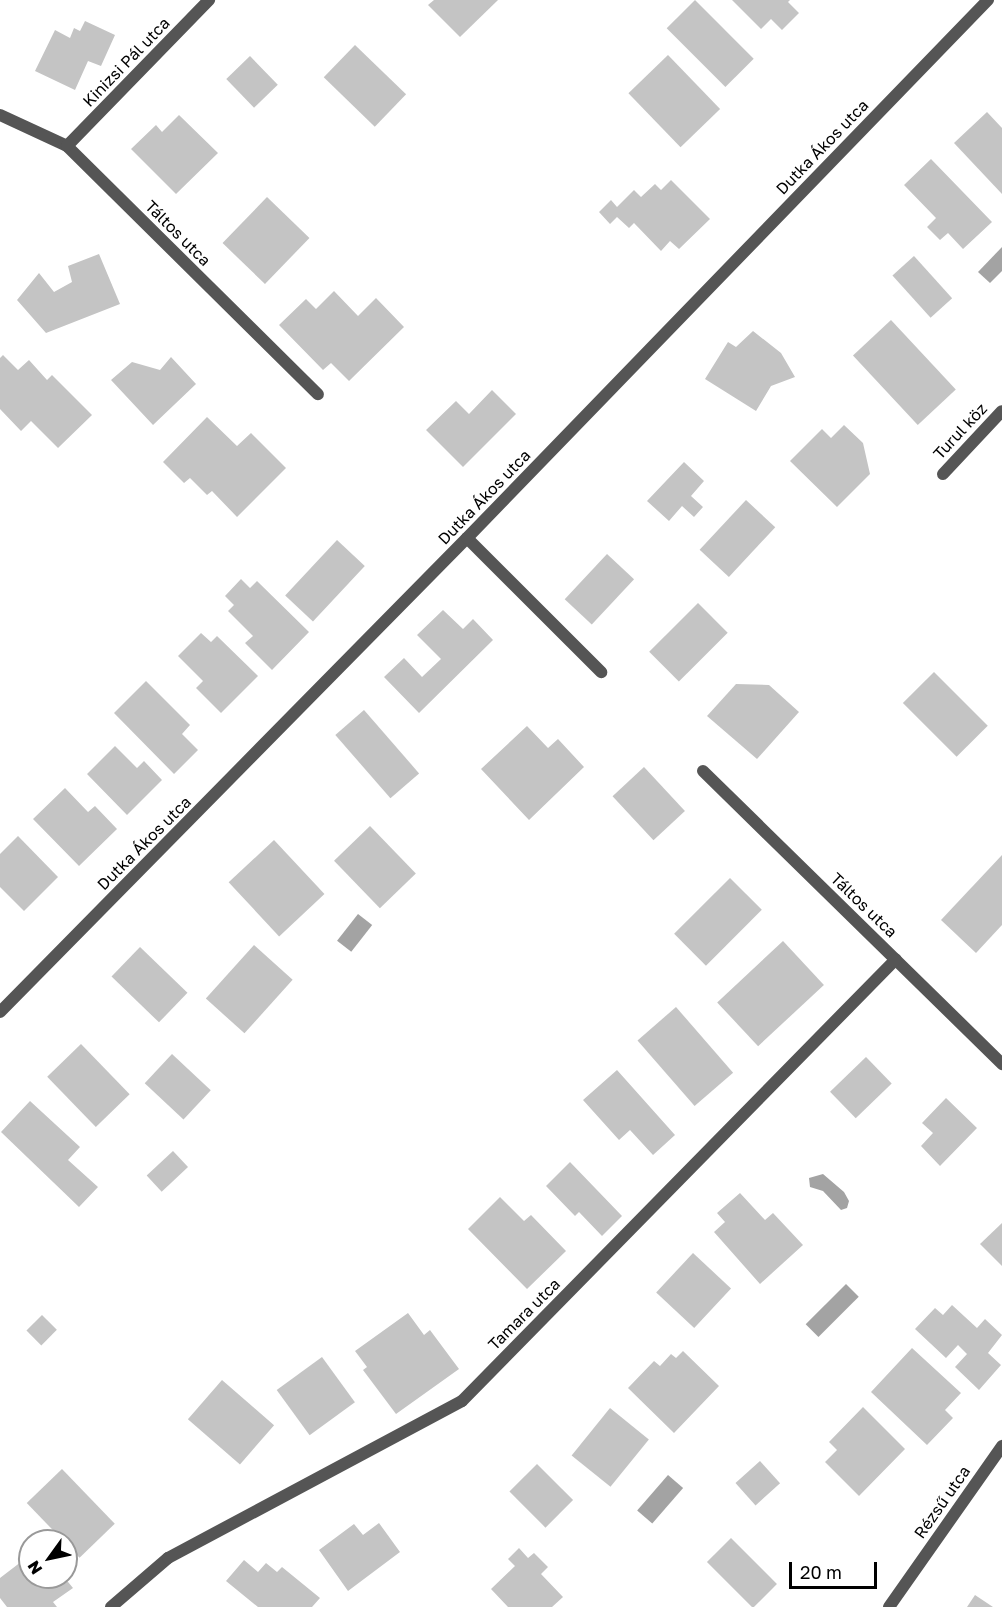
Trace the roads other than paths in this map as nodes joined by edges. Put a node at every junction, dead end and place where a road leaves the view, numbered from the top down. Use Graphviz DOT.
graph roads {
  1 [pos="209,0"];
  2 [pos="988,0"];
  3 [pos="0,115"];
  4 [pos="67,146"];
  5 [pos="318,394"];
  6 [pos="1002,411"];
  7 [pos="943,474"];
  8 [pos="467,538"];
  9 [pos="602,672"];
  10 [pos="703,771"];
  11 [pos="896,959"];
  12 [pos="0,1012"];
  13 [pos="1002,1064"];
  14 [pos="1002,1446"];
  15 [pos="111,1607"];
  16 [pos="889,1607"];
  1 -- 4 [label="street, Kinizsi Pál utca"];
  2 -- 8 [label="street, Dutka Ákos utca"];
  3 -- 4 [label="street, Táltos utca"];
  4 -- 5 [label="street, Táltos utca"];
  6 -- 7 [label="street, Turul köz"];
  8 -- 9 [label="street"];
  8 -- 12 [label="street, Dutka Ákos utca"];
  10 -- 11 [label="street, Táltos utca"];
  11 -- 13 [label="street, Táltos utca"];
  11 -- 15 [label="street, Tamara utca"];
  14 -- 16 [label="street, Rézsű utca"];
}
